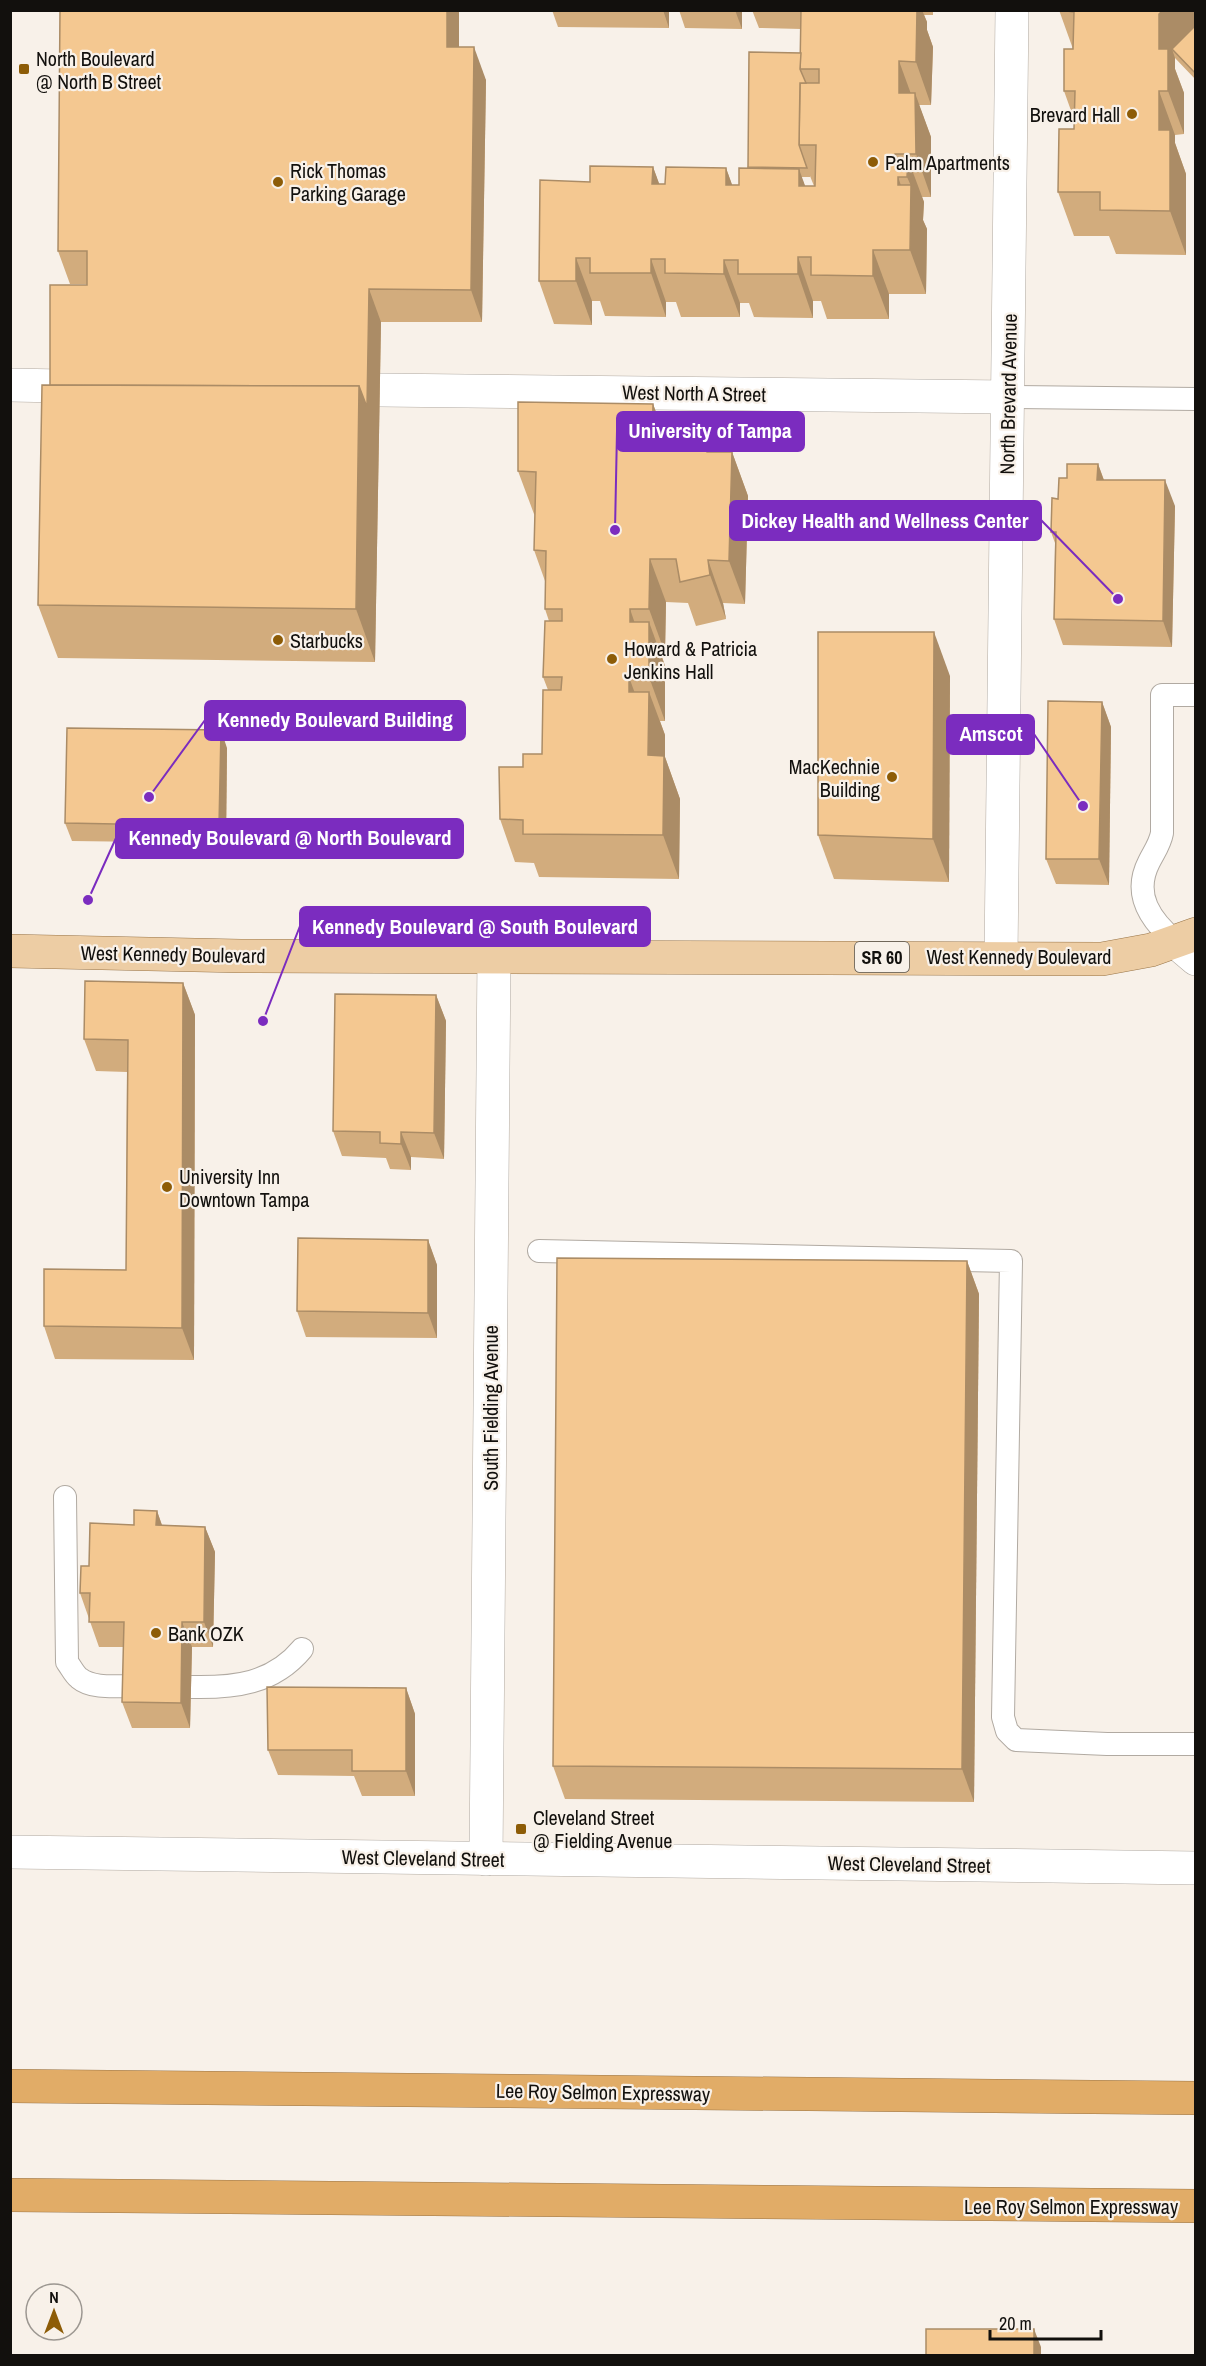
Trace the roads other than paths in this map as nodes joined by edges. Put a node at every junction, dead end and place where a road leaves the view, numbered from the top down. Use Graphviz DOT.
graph roads {
  1 [pos="1012,10"];
  2 [pos="10,385"];
  3 [pos="62,386"];
  4 [pos="380,390"];
  5 [pos="1008,397"];
  6 [pos="1196,399"];
  7 [pos="1196,695"];
  8 [pos="1189,945"];
  9 [pos="10,951"];
  10 [pos="494,956"];
  11 [pos="1001,957"];
  12 [pos="539,1251"];
  13 [pos="65,1497"];
  14 [pos="302,1649"];
  15 [pos="132,1686"];
  16 [pos="191,1687"];
  17 [pos="1196,1744"];
  18 [pos="10,1852"];
  19 [pos="486,1859"];
  20 [pos="1196,1868"];
  21 [pos="10,2086"];
  22 [pos="1196,2098"];
  23 [pos="10,2195"];
  24 [pos="1196,2206"];
  1 -- 5 [label="street, North Brevard Avenue"];
  2 -- 3 [label="street"];
  4 -- 5 [label="street, West North A Street"];
  5 -- 6 [label="lane"];
  5 -- 11 [label="street, North Brevard Avenue"];
  7 -- 8 [label="lane"];
  8 -- 11 [label="main road, West Kennedy Boulevard / SR 60"];
  9 -- 10 [label="main road, West Kennedy Boulevard / SR 60"];
  10 -- 11 [label="main road, West Kennedy Boulevard / SR 60"];
  10 -- 19 [label="street, South Fielding Avenue"];
  12 -- 17 [label="lane"];
  13 -- 15 [label="lane"];
  14 -- 16 [label="lane"];
  18 -- 19 [label="street, West Cleveland Street"];
  19 -- 20 [label="street, West Cleveland Street"];
  21 -- 22 [label="highway, Lee Roy Selmon Expressway"];
  23 -- 24 [label="highway, Lee Roy Selmon Expressway"];
}
